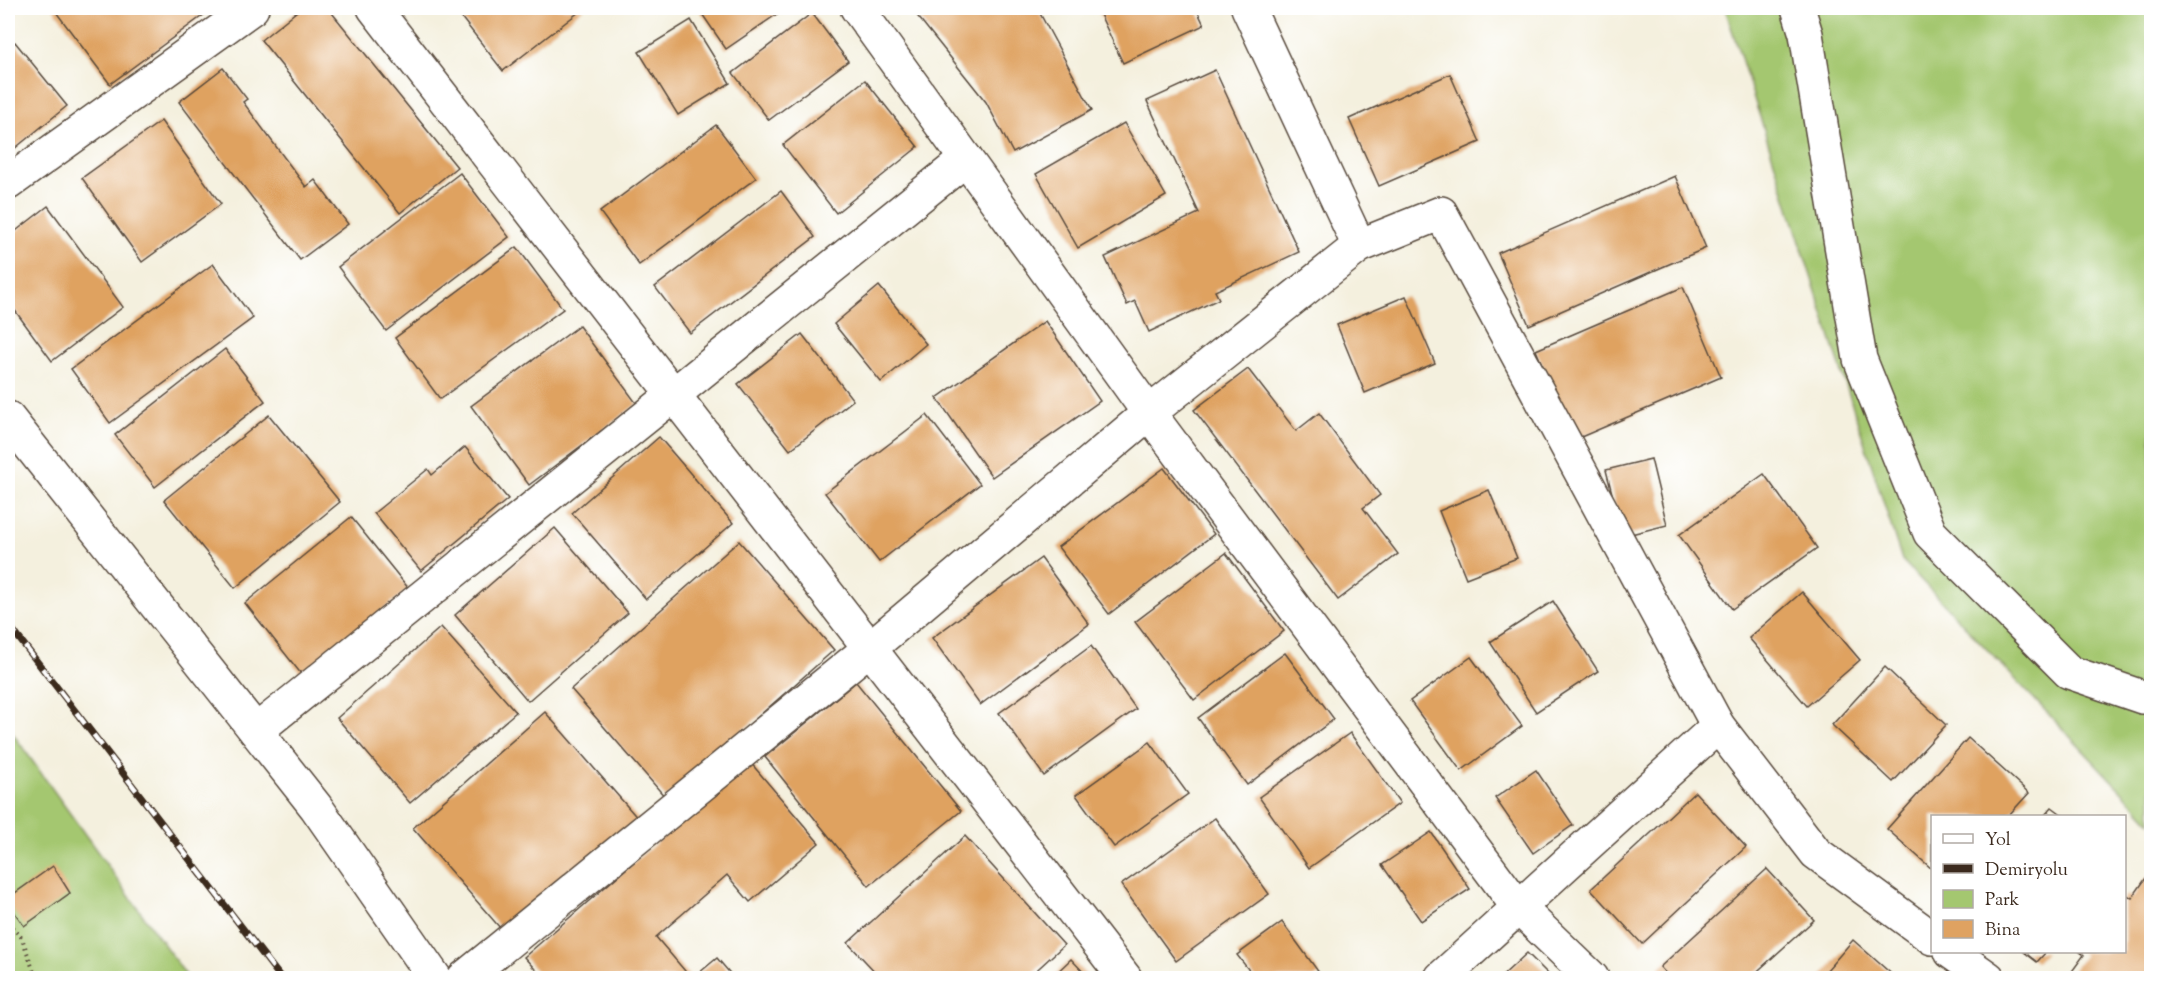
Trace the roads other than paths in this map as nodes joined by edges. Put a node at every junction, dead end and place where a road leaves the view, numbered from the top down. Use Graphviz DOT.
graph roads {
  1 [pos="252,8"];
  2 [pos="374,8"];
  3 [pos="857,8"];
  4 [pos="1248,8"];
  5 [pos="1798,8"];
  6 [pos="966,159"];
  7 [pos="8,183"];
  8 [pos="1359,246"];
  9 [pos="674,394"];
  10 [pos="1149,413"];
  11 [pos="8,418"];
  12 [pos="870,648"];
  13 [pos="2151,697"];
  14 [pos="1718,726"];
  15 [pos="256,731"];
  16 [pos="1518,907"];
  17 [pos="1931,937"];
  18 [pos="1954,953"];
  19 [pos="435,978"];
  20 [pos="464,978"];
  21 [pos="1125,978"];
  22 [pos="1441,978"];
  23 [pos="1592,978"];
  24 [pos="1988,978"];
  1 -- 7 [label="street"];
  2 -- 9 [label="street"];
  3 -- 6 [label="street"];
  4 -- 8 [label="street"];
  5 -- 13 [label="street"];
  6 -- 9 [label="street"];
  6 -- 10 [label="street"];
  8 -- 10 [label="street"];
  8 -- 14 [label="street"];
  9 -- 12 [label="street"];
  9 -- 15 [label="street"];
  10 -- 12 [label="street"];
  10 -- 16 [label="street"];
  11 -- 15 [label="street"];
  12 -- 20 [label="street"];
  12 -- 21 [label="street"];
  14 -- 16 [label="street"];
  14 -- 17 [label="street"];
  15 -- 19 [label="street"];
  16 -- 22 [label="street"];
  16 -- 23 [label="street"];
  18 -- 24 [label="street"];
}
